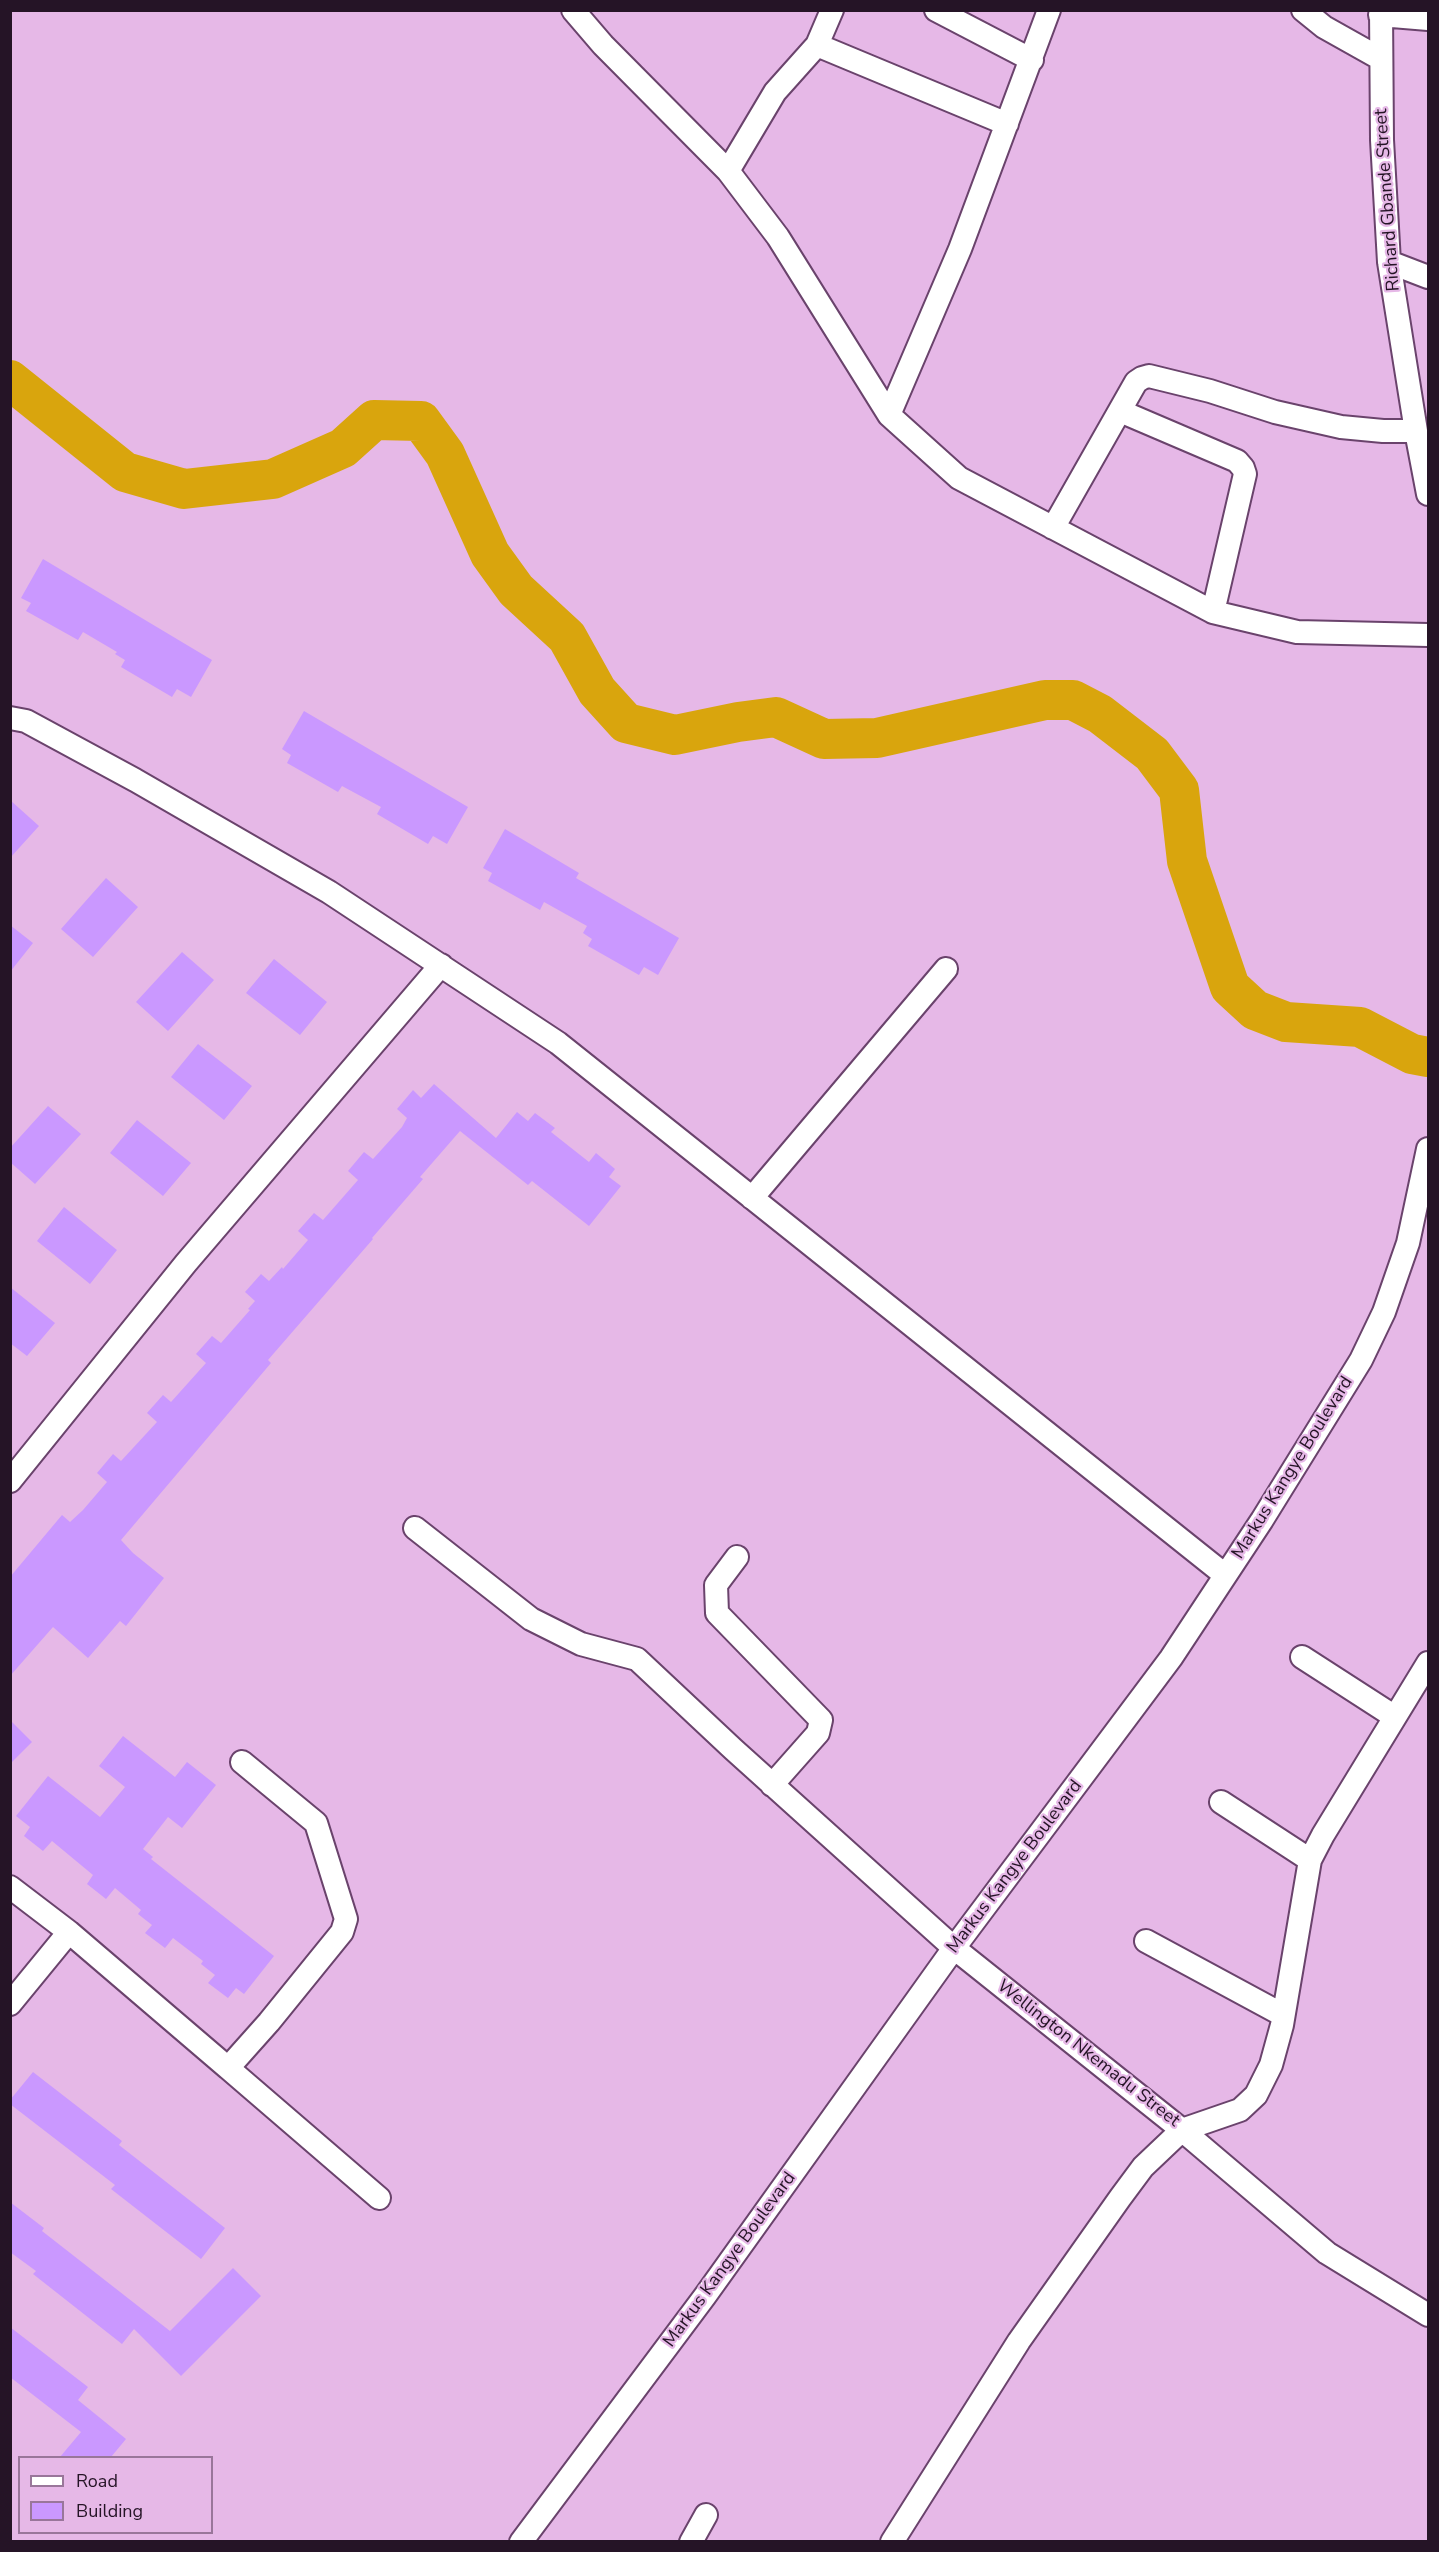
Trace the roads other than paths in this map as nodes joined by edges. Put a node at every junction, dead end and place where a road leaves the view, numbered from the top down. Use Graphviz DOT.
graph roads {
  1 [pos="573,10"];
  2 [pos="832,10"];
  3 [pos="936,10"];
  4 [pos="1049,10"];
  5 [pos="1303,10"];
  6 [pos="1381,13"];
  7 [pos="1428,18"];
  8 [pos="817,45"];
  9 [pos="1381,59"];
  10 [pos="1032,60"];
  11 [pos="1007,124"];
  12 [pos="728,171"];
  13 [pos="1389,262"];
  14 [pos="1428,277"];
  15 [pos="1120,411"];
  16 [pos="889,415"];
  17 [pos="1416,431"];
  18 [pos="1428,494"];
  19 [pos="1053,528"];
  20 [pos="1213,612"];
  21 [pos="1428,635"];
  22 [pos="10,718"];
  23 [pos="441,965"];
  24 [pos="946,969"];
  25 [pos="1428,1149"];
  26 [pos="752,1198"];
  27 [pos="10,1481"];
  28 [pos="415,1528"];
  29 [pos="737,1557"];
  30 [pos="1226,1575"];
  31 [pos="1302,1657"];
  32 [pos="1428,1663"];
  33 [pos="1395,1717"];
  34 [pos="242,1762"];
  35 [pos="772,1785"];
  36 [pos="1221,1802"];
  37 [pos="1311,1860"];
  38 [pos="10,1887"];
  39 [pos="69,1932"];
  40 [pos="1146,1941"];
  41 [pos="954,1948"];
  42 [pos="10,2004"];
  43 [pos="1283,2015"];
  44 [pos="228,2068"];
  45 [pos="1182,2130"];
  46 [pos="379,2198"];
  47 [pos="1428,2315"];
  48 [pos="706,2515"];
  49 [pos="521,2541"];
  50 [pos="691,2541"];
  51 [pos="892,2541"];
  1 -- 12 [label="street"];
  2 -- 8 [label="street"];
  3 -- 10 [label="street"];
  4 -- 10 [label="street"];
  5 -- 9 [label="street"];
  6 -- 7 [label="street"];
  6 -- 9 [label="street, Richard Gbande Street"];
  8 -- 11 [label="street"];
  8 -- 12 [label="street"];
  9 -- 13 [label="street, Richard Gbande Street"];
  10 -- 11 [label="street"];
  11 -- 16 [label="street"];
  12 -- 16 [label="street"];
  13 -- 14 [label="street"];
  13 -- 17 [label="street, Richard Gbande Street"];
  15 -- 17 [label="street"];
  15 -- 19 [label="street"];
  15 -- 20 [label="street"];
  16 -- 19 [label="street"];
  17 -- 18 [label="street, Richard Gbande Street"];
  19 -- 20 [label="street"];
  20 -- 21 [label="street"];
  22 -- 23 [label="street"];
  23 -- 26 [label="street"];
  23 -- 27 [label="street"];
  24 -- 26 [label="street"];
  25 -- 30 [label="street, Markus Kangye Boulevard"];
  26 -- 30 [label="street"];
  28 -- 35 [label="street, Wellington Nkemadu Street"];
  29 -- 35 [label="street"];
  30 -- 41 [label="street, Markus Kangye Boulevard"];
  31 -- 33 [label="street"];
  32 -- 33 [label="street, Wellington Nkemadu Street"];
  33 -- 37 [label="street, Wellington Nkemadu Street"];
  34 -- 44 [label="street"];
  35 -- 41 [label="street, Wellington Nkemadu Street"];
  36 -- 37 [label="street"];
  37 -- 43 [label="street, Wellington Nkemadu Street"];
  38 -- 39 [label="street"];
  39 -- 42 [label="street"];
  39 -- 44 [label="street"];
  40 -- 43 [label="street"];
  41 -- 45 [label="street, Wellington Nkemadu Street"];
  41 -- 49 [label="street, Markus Kangye Boulevard"];
  43 -- 45 [label="street, Wellington Nkemadu Street"];
  44 -- 46 [label="street"];
  45 -- 47 [label="street"];
  45 -- 51 [label="street"];
  48 -- 50 [label="street"];
}
